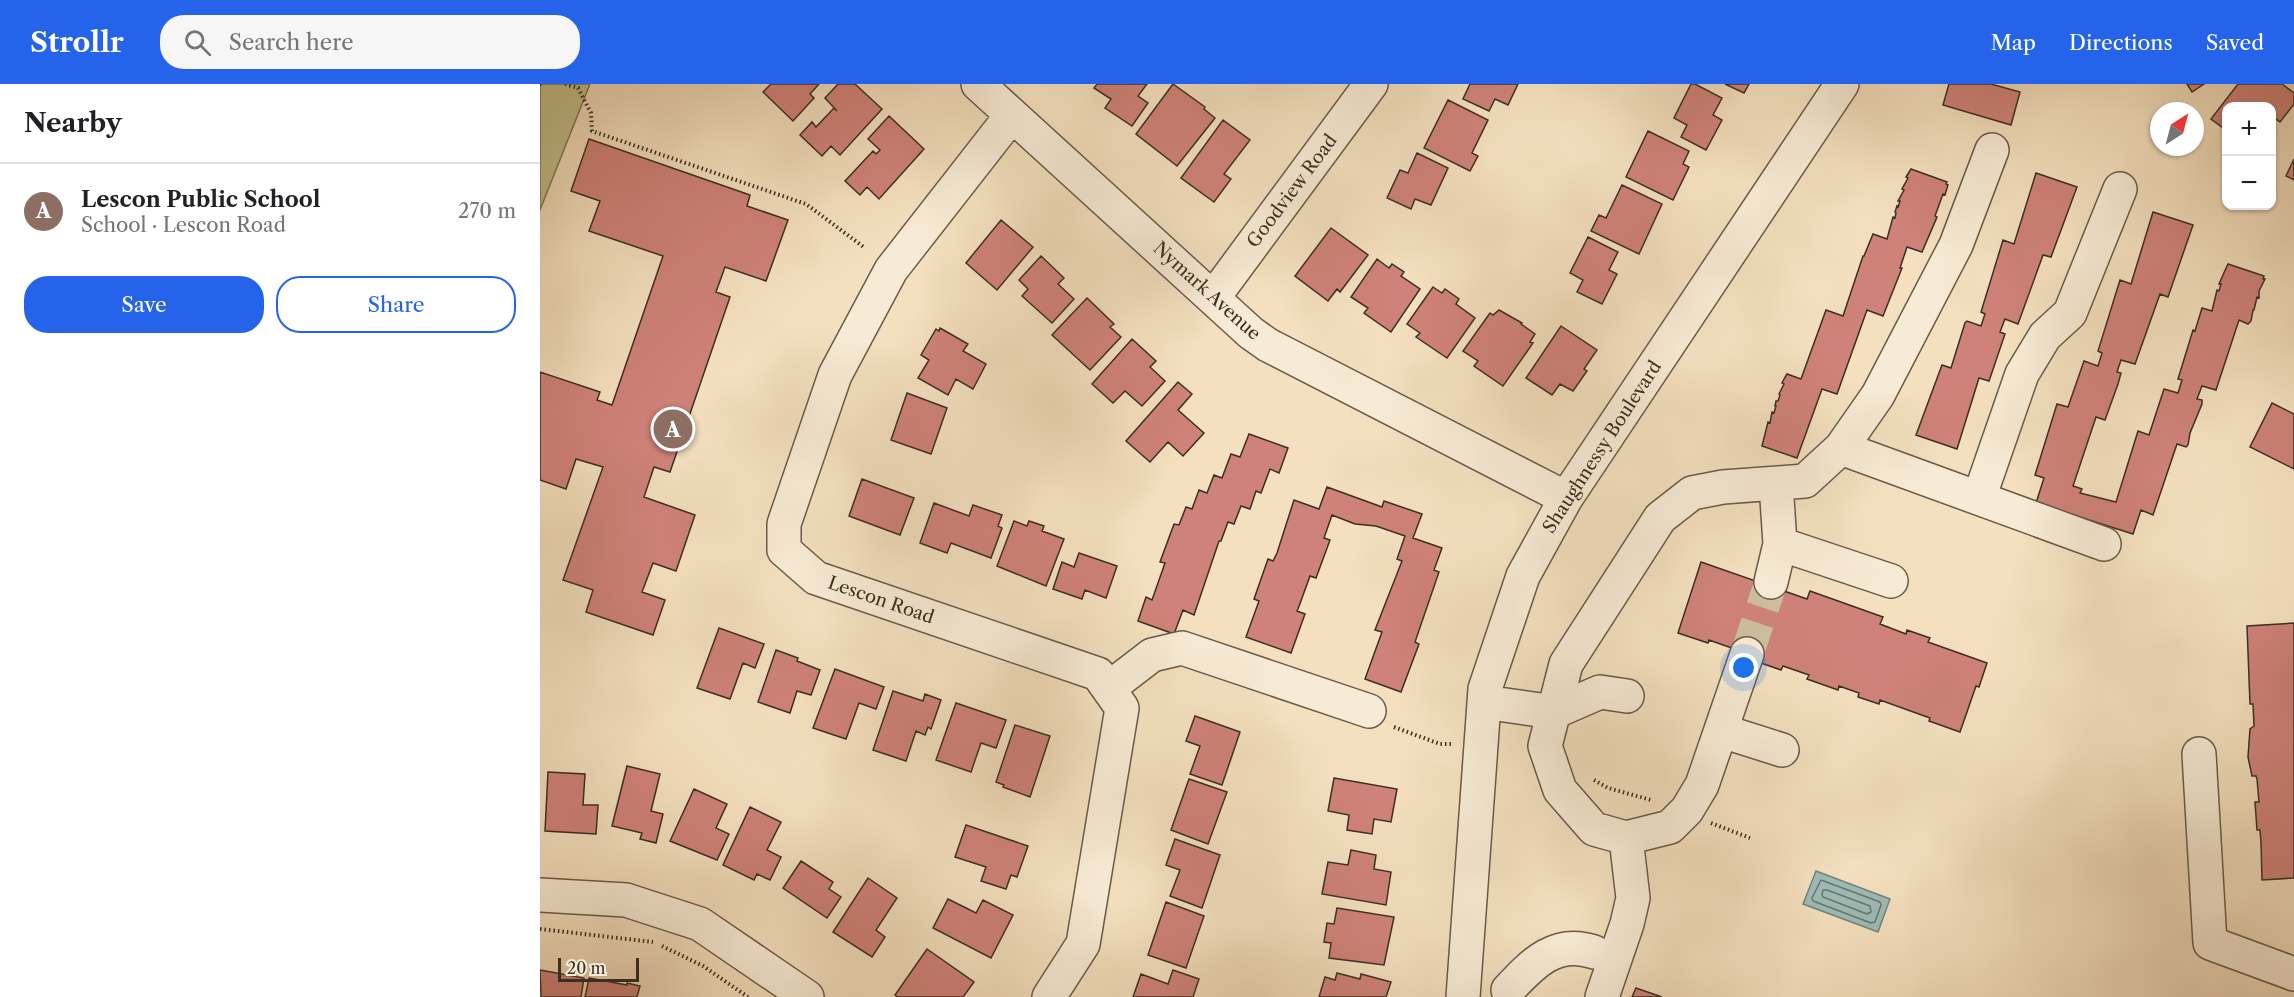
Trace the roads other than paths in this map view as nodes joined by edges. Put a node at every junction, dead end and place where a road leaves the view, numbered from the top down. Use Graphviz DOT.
graph roads {
  1 [pos="978,84"];
  2 [pos="1371,84"];
  3 [pos="1842,84"];
  4 [pos="1012,114"];
  5 [pos="1992,150"];
  6 [pos="2120,189"];
  7 [pos="1213,298"];
  8 [pos="1840,448"];
  9 [pos="1776,484"];
  10 [pos="1566,498"];
  11 [pos="1979,498"];
  12 [pos="1780,544"];
  13 [pos="2104,544"];
  14 [pos="1891,581"];
  15 [pos="1772,582"];
  16 [pos="1747,654"];
  17 [pos="1109,688"];
  18 [pos="1627,696"];
  19 [pos="1484,702"];
  20 [pos="1368,711"];
  21 [pos="1554,712"];
  22 [pos="1722,731"];
  23 [pos="1782,750"];
  24 [pos="2199,754"];
  25 [pos="1626,838"];
  26 [pos="540,895"];
  27 [pos="1594,952"];
  28 [pos="2294,974"];
  29 [pos="1464,991"];
  30 [pos="1510,993"];
  31 [pos="807,997"];
  32 [pos="1049,997"];
  33 [pos="1602,997"];
  1 -- 4 [label="street, Nymark Avenue"];
  2 -- 7 [label="street, Goodview Road"];
  3 -- 10 [label="street, Shaughnessy Boulevard"];
  4 -- 7 [label="street, Nymark Avenue"];
  4 -- 17 [label="street, Lescon Road"];
  5 -- 8 [label="street"];
  6 -- 11 [label="street"];
  7 -- 10 [label="street, Nymark Avenue"];
  8 -- 9 [label="street"];
  8 -- 11 [label="street"];
  9 -- 12 [label="street"];
  9 -- 21 [label="street"];
  10 -- 19 [label="street, Shaughnessy Boulevard"];
  11 -- 13 [label="street"];
  12 -- 14 [label="street"];
  12 -- 15 [label="street"];
  16 -- 22 [label="street"];
  17 -- 20 [label="street"];
  17 -- 32 [label="street, Lescon Road"];
  18 -- 21 [label="street"];
  19 -- 21 [label="street"];
  19 -- 29 [label="street, Shaughnessy Boulevard"];
  21 -- 25 [label="street"];
  22 -- 23 [label="street"];
  22 -- 25 [label="street"];
  24 -- 28 [label="street"];
  25 -- 33 [label="street"];
  26 -- 31 [label="street"];
  27 -- 30 [label="street"];
  29 -- 30 [label="street"];
}
